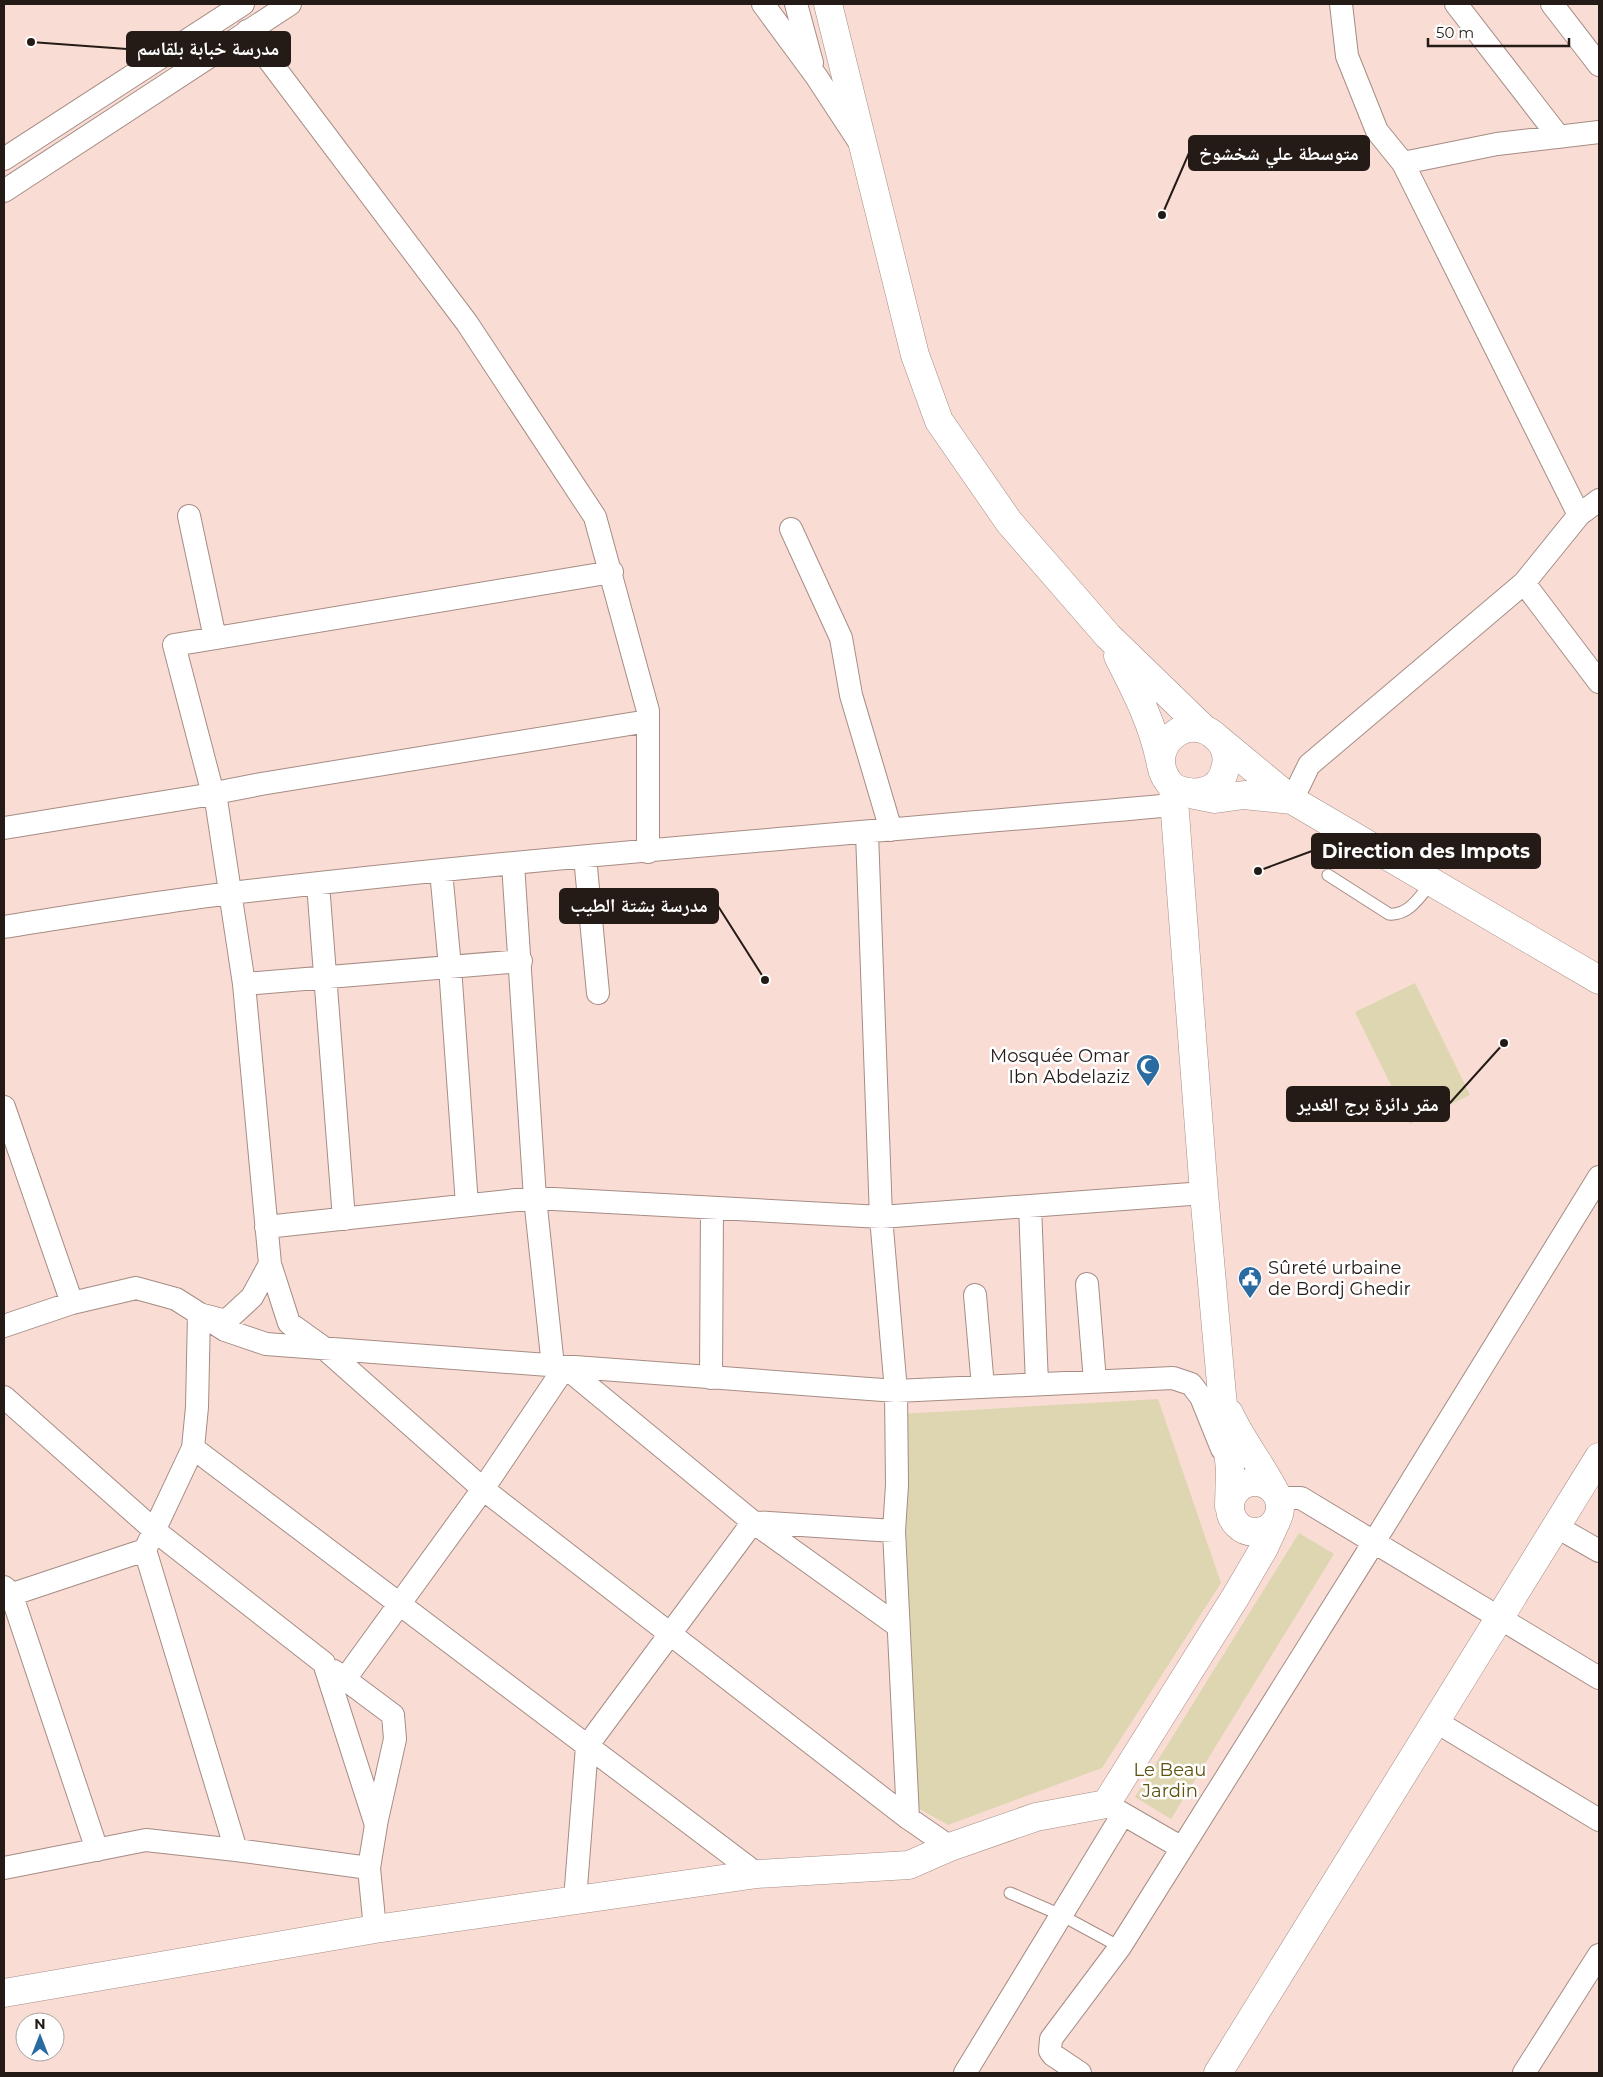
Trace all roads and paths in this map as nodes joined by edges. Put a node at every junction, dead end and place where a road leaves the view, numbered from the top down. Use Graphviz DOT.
graph roads {
  1 [pos="244,4"];
  2 [pos="290,4"];
  3 [pos="763,4"];
  4 [pos="796,4"];
  5 [pos="828,4"];
  6 [pos="1341,4"];
  7 [pos="1456,4"];
  8 [pos="1552,4"];
  9 [pos="247,31"];
  10 [pos="1599,65"];
  11 [pos="816,76"];
  12 [pos="1599,132"];
  13 [pos="1558,137"];
  14 [pos="863,147"];
  15 [pos="4,160"];
  16 [pos="1403,163"];
  17 [pos="4,191"];
  18 [pos="1599,500"];
  19 [pos="1579,515"];
  20 [pos="189,516"];
  21 [pos="790,529"];
  22 [pos="612,572"];
  23 [pos="1524,583"];
  24 [pos="1108,636"];
  25 [pos="216,638"];
  26 [pos="1599,682"];
  27 [pos="648,721"];
  28 [pos="1209,733"];
  29 [pos="1175,788"];
  30 [pos="214,793"];
  31 [pos="1292,800"];
  32 [pos="4,828"];
  33 [pos="891,830"];
  34 [pos="866,833"];
  35 [pos="648,852"];
  36 [pos="585,857"];
  37 [pos="513,864"];
  38 [pos="441,871"];
  39 [pos="1328,876"];
  40 [pos="1432,882"];
  41 [pos="318,884"];
  42 [pos="229,894"];
  43 [pos="4,927"];
  44 [pos="520,961"];
  45 [pos="450,967"];
  46 [pos="326,977"];
  47 [pos="1599,980"];
  48 [pos="244,984"];
  49 [pos="598,993"];
  50 [pos="4,1107"];
  51 [pos="1599,1177"];
  52 [pos="1204,1193"];
  53 [pos="534,1198"];
  54 [pos="467,1205"];
  55 [pos="1030,1206"];
  56 [pos="712,1208"];
  57 [pos="881,1217"];
  58 [pos="344,1218"];
  59 [pos="266,1227"];
  60 [pos="270,1264"];
  61 [pos="1087,1284"];
  62 [pos="975,1295"];
  63 [pos="72,1303"];
  64 [pos="200,1314"];
  65 [pos="4,1326"];
  66 [pos="324,1348"];
  67 [pos="559,1367"];
  68 [pos="711,1378"];
  69 [pos="1095,1381"];
  70 [pos="1037,1384"];
  71 [pos="983,1387"];
  72 [pos="896,1391"];
  73 [pos="1222,1395"];
  74 [pos="4,1396"];
  75 [pos="193,1448"];
  76 [pos="1599,1457"];
  77 [pos="1230,1468"];
  78 [pos="483,1489"];
  79 [pos="1276,1503"];
  80 [pos="1232,1514"];
  81 [pos="753,1522"];
  82 [pos="1557,1527"];
  83 [pos="154,1530"];
  84 [pos="894,1531"];
  85 [pos="1374,1542"];
  86 [pos="145,1550"];
  87 [pos="1599,1551"];
  88 [pos="6,1592"];
  89 [pos="1236,1596"];
  90 [pos="399,1604"];
  91 [pos="1499,1617"];
  92 [pos="898,1626"];
  93 [pos="670,1634"];
  94 [pos="324,1663"];
  95 [pos="1599,1678"];
  96 [pos="345,1679"];
  97 [pos="1436,1721"];
  98 [pos="587,1746"];
  99 [pos="1115,1809"];
  100 [pos="908,1818"];
  101 [pos="1599,1820"];
  102 [pos="376,1825"];
  103 [pos="950,1847"];
  104 [pos="1182,1848"];
  105 [pos="97,1850"];
  106 [pos="236,1850"];
  107 [pos="4,1868"];
  108 [pos="368,1868"];
  109 [pos="757,1874"];
  110 [pos="1010,1893"];
  111 [pos="575,1900"];
  112 [pos="1061,1915"];
  113 [pos="375,1929"];
  114 [pos="1120,1947"];
  115 [pos="1599,1954"];
  116 [pos="4,1993"];
  117 [pos="965,2073"];
  118 [pos="1080,2073"];
  119 [pos="1218,2073"];
  120 [pos="1524,2073"];
  1 -- 15 [label="street"];
  2 -- 9 [label="street"];
  3 -- 11 [label="street"];
  4 -- 11 [label="street"];
  5 -- 14 [label="main road"];
  6 -- 16 [label="street"];
  7 -- 13 [label="street"];
  8 -- 10 [label="street"];
  9 -- 17 [label="street"];
  9 -- 22 [label="street"];
  11 -- 14 [label="street"];
  12 -- 13 [label="street"];
  13 -- 16 [label="street"];
  14 -- 24 [label="main road"];
  16 -- 19 [label="street"];
  18 -- 19 [label="street"];
  19 -- 23 [label="street"];
  20 -- 25 [label="street"];
  21 -- 33 [label="street"];
  22 -- 25 [label="street"];
  22 -- 27 [label="street"];
  23 -- 26 [label="street"];
  23 -- 31 [label="street"];
  24 -- 28 [label="main road"];
  24 -- 29 [label="main road"];
  25 -- 30 [label="street"];
  27 -- 30 [label="street"];
  27 -- 35 [label="street"];
  28 -- 29 [label="main road"];
  28 -- 29 [label="main road"];
  28 -- 31 [label="main road"];
  29 -- 31 [label="main road"];
  29 -- 33 [label="street"];
  29 -- 52 [label="main road"];
  30 -- 32 [label="street"];
  30 -- 42 [label="street"];
  31 -- 40 [label="main road"];
  33 -- 34 [label="street"];
  34 -- 35 [label="street"];
  34 -- 57 [label="street"];
  35 -- 36 [label="street"];
  36 -- 37 [label="street"];
  36 -- 49 [label="street"];
  37 -- 38 [label="street"];
  37 -- 44 [label="street"];
  38 -- 41 [label="street"];
  38 -- 45 [label="street"];
  39 -- 40 [label="lane"];
  40 -- 47 [label="main road"];
  41 -- 42 [label="street"];
  41 -- 46 [label="street"];
  42 -- 43 [label="street"];
  42 -- 48 [label="street"];
  44 -- 45 [label="street"];
  44 -- 53 [label="street"];
  45 -- 46 [label="street"];
  45 -- 54 [label="street"];
  46 -- 48 [label="street"];
  46 -- 58 [label="street"];
  48 -- 59 [label="street"];
  50 -- 63 [label="street"];
  51 -- 85 [label="street"];
  52 -- 55 [label="street"];
  52 -- 73 [label="main road"];
  53 -- 54 [label="street"];
  53 -- 56 [label="street"];
  53 -- 67 [label="street"];
  54 -- 58 [label="street"];
  55 -- 57 [label="street"];
  55 -- 70 [label="street"];
  56 -- 57 [label="street"];
  56 -- 68 [label="street"];
  57 -- 72 [label="street"];
  58 -- 59 [label="street"];
  59 -- 60 [label="street"];
  60 -- 64 [label="street"];
  60 -- 66 [label="street"];
  61 -- 69 [label="street"];
  62 -- 71 [label="street"];
  63 -- 64 [label="street"];
  63 -- 65 [label="street"];
  64 -- 66 [label="street"];
  64 -- 75 [label="street"];
  66 -- 67 [label="street"];
  66 -- 78 [label="street"];
  67 -- 68 [label="street"];
  67 -- 78 [label="street"];
  67 -- 81 [label="street"];
  68 -- 72 [label="street"];
  69 -- 70 [label="street"];
  69 -- 77 [label="street"];
  70 -- 71 [label="street"];
  71 -- 72 [label="street"];
  72 -- 84 [label="street"];
  73 -- 77 [label="main road"];
  73 -- 79 [label="main road"];
  74 -- 83 [label="street"];
  75 -- 83 [label="street"];
  75 -- 90 [label="street"];
  76 -- 82 [label="main road"];
  77 -- 80 [label="main road"];
  78 -- 90 [label="street"];
  78 -- 93 [label="street"];
  79 -- 80 [label="main road"];
  79 -- 80 [label="main road"];
  79 -- 85 [label="street"];
  79 -- 89 [label="main road"];
  80 -- 89 [label="main road"];
  81 -- 84 [label="street"];
  81 -- 92 [label="street"];
  81 -- 93 [label="street"];
  82 -- 87 [label="street"];
  82 -- 91 [label="main road"];
  83 -- 86 [label="street"];
  83 -- 94 [label="street"];
  84 -- 92 [label="street"];
  85 -- 91 [label="street"];
  85 -- 104 [label="street"];
  86 -- 88 [label="street"];
  86 -- 106 [label="street"];
  88 -- 105 [label="street"];
  89 -- 99 [label="main road"];
  90 -- 96 [label="street"];
  90 -- 98 [label="street"];
  91 -- 95 [label="street"];
  91 -- 97 [label="main road"];
  92 -- 100 [label="street"];
  93 -- 98 [label="street"];
  93 -- 100 [label="street"];
  94 -- 96 [label="street"];
  94 -- 102 [label="street"];
  96 -- 102 [label="street"];
  97 -- 101 [label="street"];
  97 -- 119 [label="main road"];
  98 -- 109 [label="street"];
  98 -- 111 [label="street"];
  99 -- 103 [label="main road"];
  99 -- 104 [label="street"];
  99 -- 112 [label="street"];
  100 -- 103 [label="street"];
  102 -- 108 [label="street"];
  103 -- 109 [label="main road"];
  104 -- 114 [label="street"];
  105 -- 106 [label="street"];
  105 -- 107 [label="street"];
  106 -- 108 [label="street"];
  108 -- 113 [label="street"];
  109 -- 111 [label="main road"];
  110 -- 112 [label="lane"];
  111 -- 113 [label="main road"];
  112 -- 114 [label="lane"];
  112 -- 117 [label="street"];
  113 -- 116 [label="main road"];
  114 -- 118 [label="street"];
  115 -- 120 [label="street"];
}
